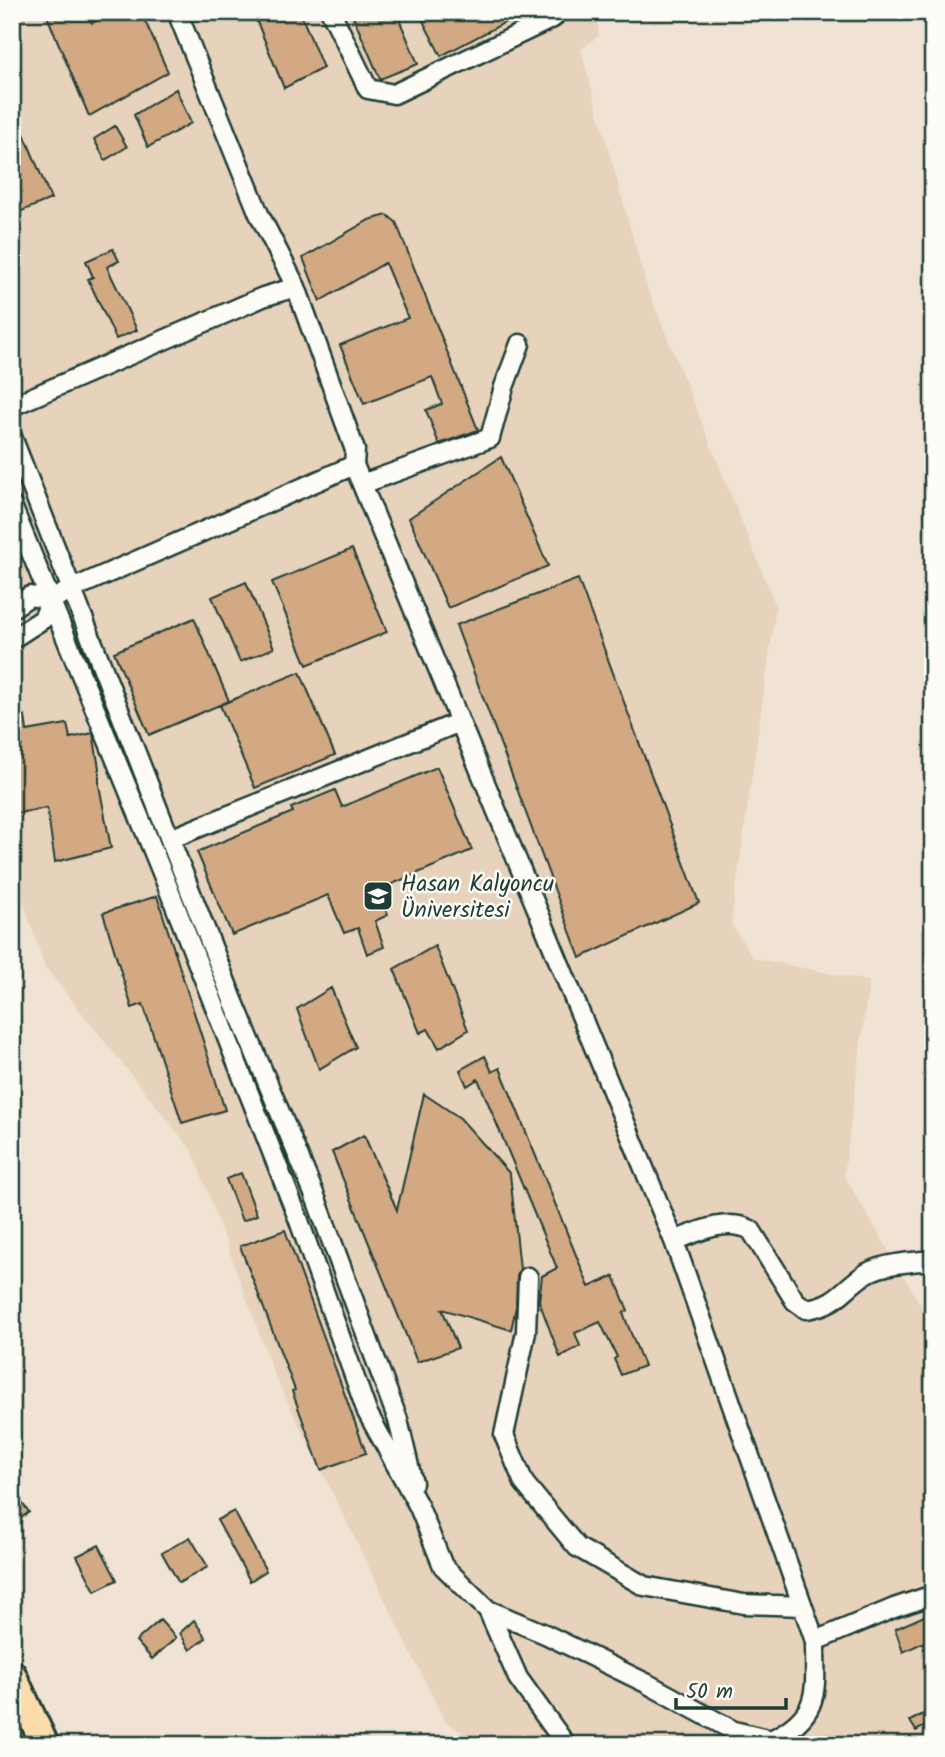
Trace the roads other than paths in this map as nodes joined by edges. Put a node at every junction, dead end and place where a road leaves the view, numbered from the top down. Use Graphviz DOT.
graph roads {
  1 [pos="177,12"];
  2 [pos="331,12"];
  3 [pos="555,12"];
  4 [pos="296,286"];
  5 [pos="520,344"];
  6 [pos="12,406"];
  7 [pos="12,437"];
  8 [pos="354,465"];
  9 [pos="362,484"];
  10 [pos="12,506"];
  11 [pos="72,589"];
  12 [pos="51,600"];
  13 [pos="12,608"];
  14 [pos="12,639"];
  15 [pos="460,722"];
  16 [pos="170,839"];
  17 [pos="674,1241"];
  18 [pos="933,1260"];
  19 [pos="528,1277"];
  20 [pos="419,1507"];
  21 [pos="933,1595"];
  22 [pos="802,1606"];
  23 [pos="488,1610"];
  24 [pos="815,1641"];
  25 [pos="12,1674"];
  26 [pos="45,1745"];
  27 [pos="566,1745"];
  1 -- 4 [label="street"];
  2 -- 3 [label="street"];
  4 -- 6 [label="street"];
  4 -- 8 [label="street"];
  5 -- 9 [label="street"];
  7 -- 11 [label="street"];
  8 -- 9 [label="street"];
  8 -- 11 [label="street"];
  9 -- 15 [label="street"];
  10 -- 12 [label="street"];
  11 -- 12 [label="street"];
  11 -- 16 [label="street"];
  12 -- 13 [label="street"];
  12 -- 14 [label="street"];
  12 -- 20 [label="street"];
  15 -- 16 [label="street"];
  15 -- 17 [label="street"];
  16 -- 20 [label="street"];
  17 -- 18 [label="street"];
  17 -- 22 [label="street"];
  19 -- 22 [label="street"];
  20 -- 23 [label="street"];
  21 -- 24 [label="street"];
  22 -- 24 [label="street"];
  23 -- 24 [label="street"];
  23 -- 27 [label="street"];
  25 -- 26 [label="highway"];
}
